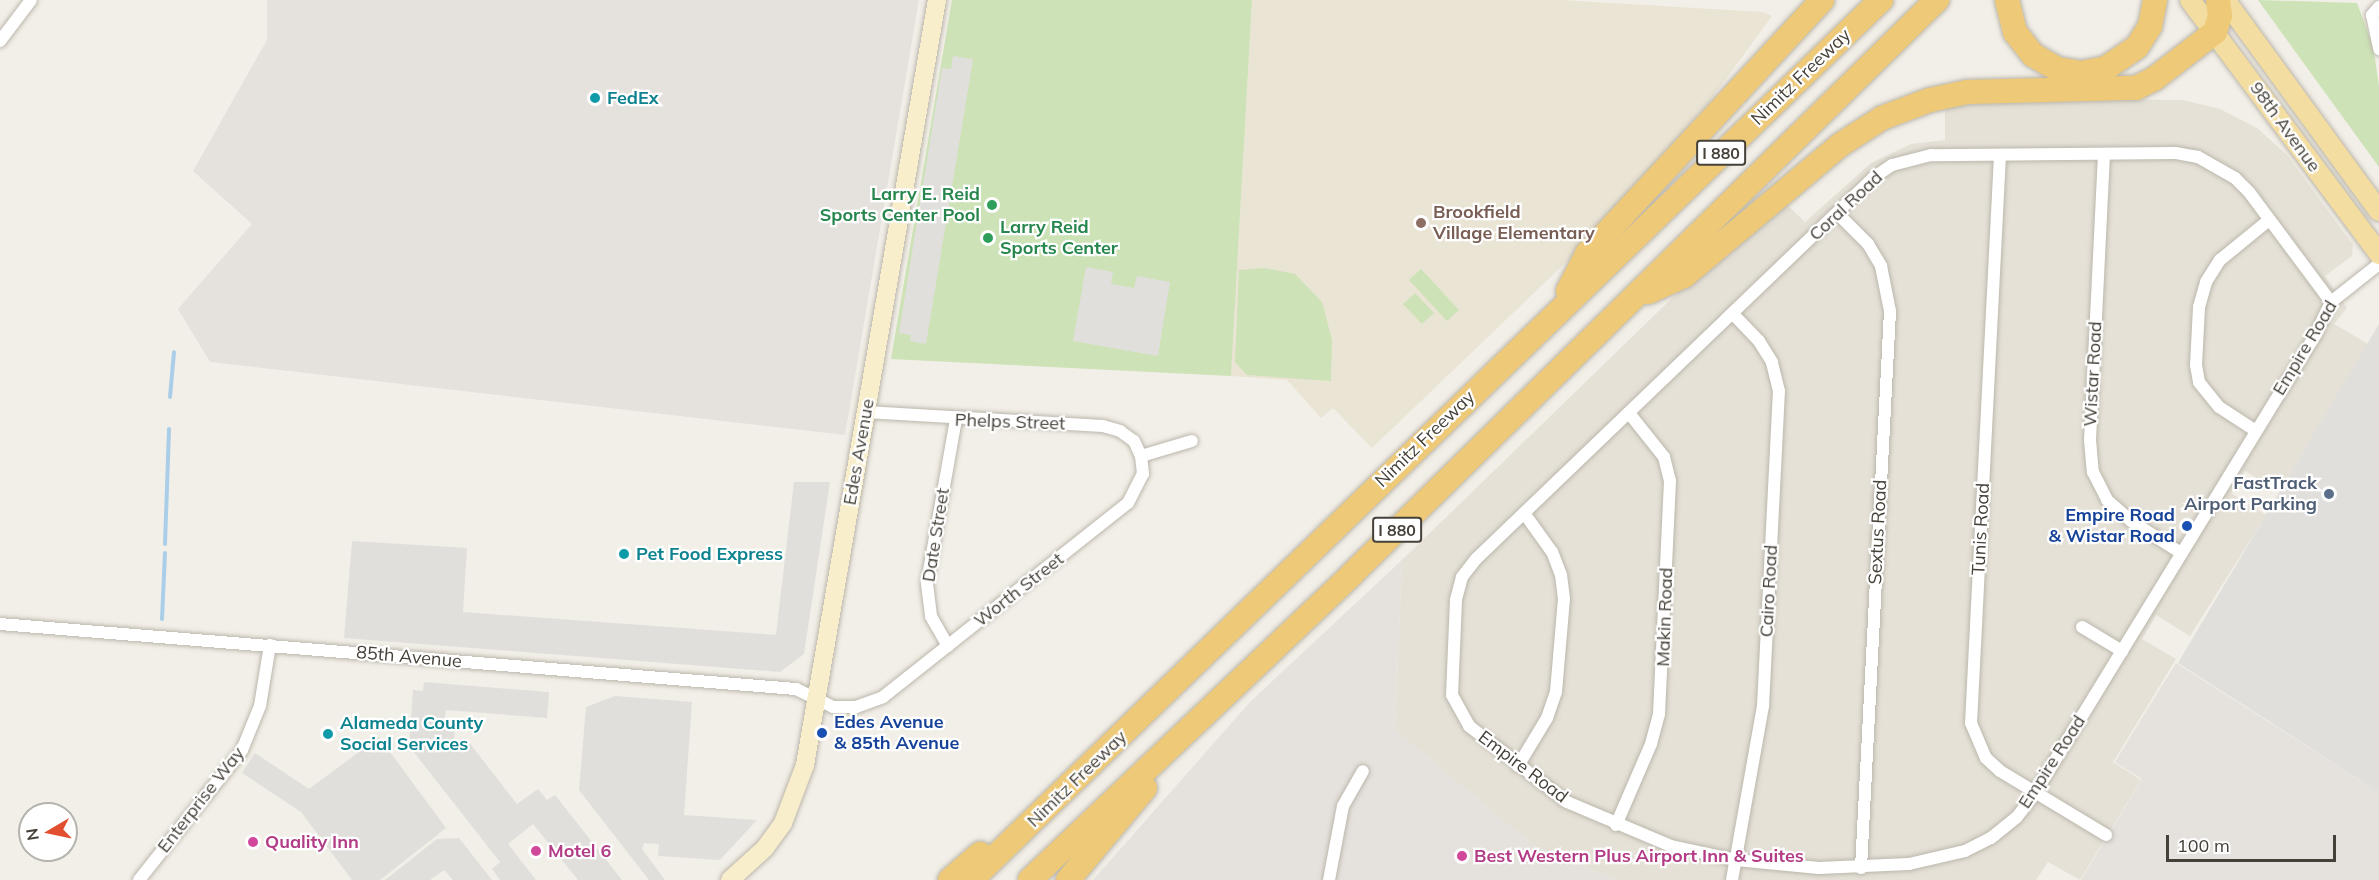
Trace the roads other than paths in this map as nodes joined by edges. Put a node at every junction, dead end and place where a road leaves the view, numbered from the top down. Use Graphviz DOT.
graph roads {
  1 [pos="31,0"];
  2 [pos="937,0"];
  3 [pos="1822,0"];
  4 [pos="1881,0"];
  5 [pos="1937,0"];
  6 [pos="2007,0"];
  7 [pos="2155,0"];
  8 [pos="2190,0"];
  9 [pos="2226,2"];
  10 [pos="2379,7"];
  11 [pos="2215,32"];
  12 [pos="0,41"];
  13 [pos="2379,49"];
  14 [pos="2104,154"];
  15 [pos="2000,155"];
  16 [pos="2379,211"];
  17 [pos="1837,213"];
  18 [pos="2269,220"];
  19 [pos="2379,254"];
  20 [pos="2379,264"];
  21 [pos="1635,297"];
  22 [pos="2331,302"];
  23 [pos="1561,306"];
  24 [pos="1733,314"];
  25 [pos="866,412"];
  26 [pos="1629,413"];
  27 [pos="956,420"];
  28 [pos="2256,431"];
  29 [pos="1192,441"];
  30 [pos="1141,456"];
  31 [pos="1524,513"];
  32 [pos="2181,553"];
  33 [pos="1462,577"];
  34 [pos="0,624"];
  35 [pos="2082,627"];
  36 [pos="270,645"];
  37 [pos="948,646"];
  38 [pos="2121,651"];
  39 [pos="1172,688"];
  40 [pos="817,699"];
  41 [pos="1158,761"];
  42 [pos="1518,766"];
  43 [pos="1363,771"];
  44 [pos="2035,793"];
  45 [pos="1616,825"];
  46 [pos="2106,835"];
  47 [pos="1736,860"];
  48 [pos="1861,868"];
  49 [pos="139,880"];
  50 [pos="730,880"];
  51 [pos="950,880"];
  52 [pos="972,880"];
  53 [pos="1030,880"];
  54 [pos="1068,880"];
  55 [pos="1329,880"];
  56 [pos="1732,880"];
  1 -- 12 [label="street"];
  2 -- 25 [label="street, Edes Avenue"];
  3 -- 23 [label="highway"];
  4 -- 23 [label="highway, Nimitz Freeway / I 880"];
  5 -- 21 [label="highway, I 880"];
  6 -- 7 [label="highway"];
  8 -- 11 [label="main road, 98th Avenue"];
  9 -- 11 [label="highway"];
  9 -- 16 [label="main road, 98th Avenue"];
  10 -- 13 [label="street"];
  11 -- 19 [label="main road, 98th Avenue"];
  11 -- 21 [label="highway"];
  14 -- 15 [label="street, Coral Road"];
  14 -- 18 [label="street, Coral Road"];
  14 -- 32 [label="street, Wistar Road"];
  15 -- 17 [label="street, Coral Road"];
  15 -- 44 [label="street, Tunis Road"];
  17 -- 24 [label="street, Coral Road"];
  17 -- 48 [label="street, Sextus Road"];
  18 -- 22 [label="street, Coral Road"];
  18 -- 28 [label="street"];
  20 -- 22 [label="street, Empire Road"];
  21 -- 41 [label="highway, I 880"];
  22 -- 28 [label="street, Empire Road"];
  23 -- 39 [label="highway, Nimitz Freeway / I 880"];
  24 -- 26 [label="street, Coral Road"];
  24 -- 47 [label="street, Cairo Road"];
  25 -- 27 [label="street, Phelps Street"];
  25 -- 40 [label="street, Edes Avenue"];
  26 -- 31 [label="street, Coral Road"];
  26 -- 45 [label="street, Makin Road"];
  27 -- 30 [label="street, Phelps Street"];
  27 -- 37 [label="street, Date Street"];
  28 -- 32 [label="street, Empire Road"];
  29 -- 30 [label="street"];
  30 -- 37 [label="street, Worth Street"];
  31 -- 33 [label="street, Coral Road"];
  31 -- 42 [label="street"];
  32 -- 38 [label="street, Empire Road"];
  33 -- 42 [label="street, Empire Road"];
  34 -- 36 [label="street, 85th Avenue"];
  35 -- 38 [label="street"];
  36 -- 40 [label="street, 85th Avenue"];
  36 -- 49 [label="street, Enterprise Way"];
  37 -- 40 [label="street, Worth Street"];
  38 -- 44 [label="street, Empire Road"];
  39 -- 51 [label="highway"];
  39 -- 52 [label="highway, Nimitz Freeway / I 880"];
  40 -- 50 [label="street, Edes Avenue"];
  41 -- 53 [label="highway, I 880"];
  41 -- 54 [label="highway"];
  42 -- 45 [label="street, Empire Road"];
  43 -- 55 [label="street"];
  44 -- 46 [label="street, Tunis Road"];
  44 -- 48 [label="street, Empire Road"];
  45 -- 47 [label="street, Empire Road"];
  47 -- 48 [label="street, Empire Road"];
  47 -- 56 [label="street, Cairo Road"];
}
